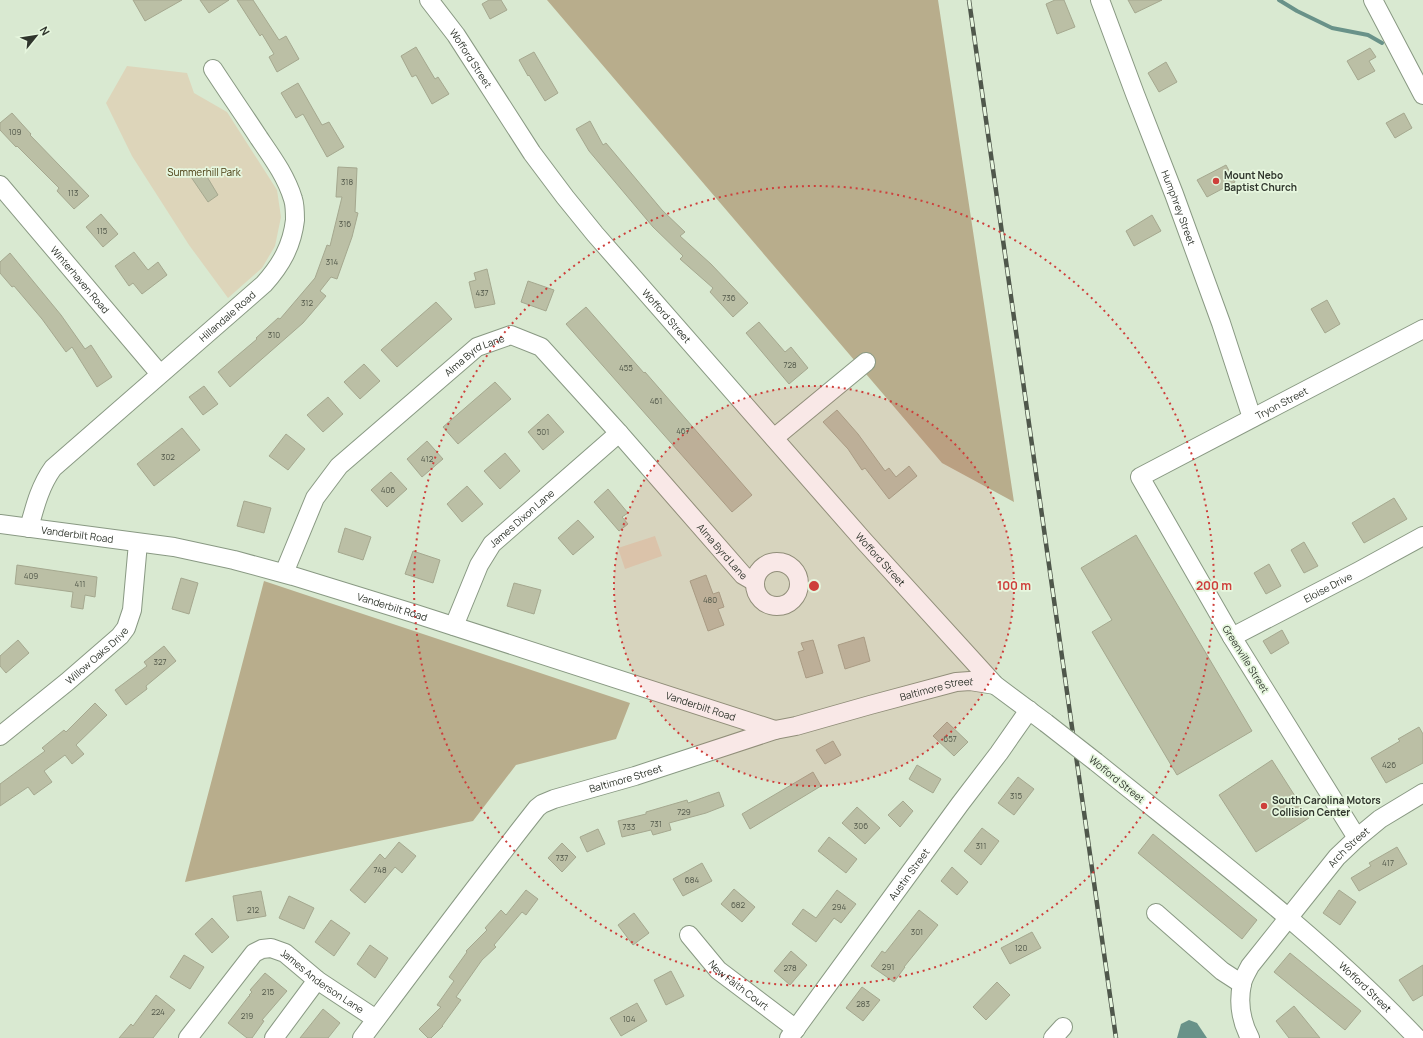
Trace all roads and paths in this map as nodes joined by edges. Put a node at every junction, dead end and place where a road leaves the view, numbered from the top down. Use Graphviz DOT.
graph roads {
  1 [pos="429,0"];
  2 [pos="1100,0"];
  3 [pos="1373,0"];
  4 [pos="213,69"];
  5 [pos="1423,95"];
  6 [pos="0,185"];
  7 [pos="1423,329"];
  8 [pos="866,362"];
  9 [pos="160,374"];
  10 [pos="1252,418"];
  11 [pos="619,433"];
  12 [pos="774,438"];
  13 [pos="1140,477"];
  14 [pos="0,524"];
  15 [pos="29,528"];
  16 [pos="1423,536"];
  17 [pos="138,543"];
  18 [pos="284,573"];
  19 [pos="755,582"];
  20 [pos="454,626"];
  21 [pos="1232,637"];
  22 [pos="995,685"];
  23 [pos="1029,710"];
  24 [pos="775,730"];
  25 [pos="0,736"];
  26 [pos="1423,793"];
  27 [pos="1357,838"];
  28 [pos="1156,913"];
  29 [pos="1288,918"];
  30 [pos="689,935"];
  31 [pos="317,980"];
  32 [pos="1242,984"];
  33 [pos="376,1019"];
  34 [pos="793,1033"];
  35 [pos="188,1038"];
  36 [pos="274,1038"];
  37 [pos="362,1038"];
  38 [pos="1250,1038"];
  39 [pos="1417,1038"];
  1 -- 12 [label="street, Wofford Street"];
  2 -- 10 [label="street, Humphrey Street"];
  3 -- 5 [label="street"];
  4 -- 9 [label="street, Hillandale Road"];
  6 -- 9 [label="street, Winterhaven Road"];
  7 -- 10 [label="street, Tryon Street"];
  8 -- 12 [label="street"];
  9 -- 15 [label="street, Hillandale Road"];
  10 -- 13 [label="street, Tryon Street"];
  11 -- 18 [label="street, Alma Byrd Lane"];
  11 -- 19 [label="street, Alma Byrd Lane"];
  11 -- 20 [label="street, James Dixon Lane"];
  12 -- 22 [label="street, Wofford Street"];
  13 -- 21 [label="street, Greenville Street"];
  14 -- 15 [label="street, Vanderbilt Road"];
  15 -- 17 [label="street, Vanderbilt Road"];
  16 -- 21 [label="street, Eloise Drive"];
  17 -- 18 [label="street, Vanderbilt Road"];
  17 -- 25 [label="street, Willow Oaks Drive"];
  18 -- 20 [label="street, Vanderbilt Road"];
  20 -- 24 [label="street, Vanderbilt Road"];
  21 -- 27 [label="street, Greenville Street"];
  22 -- 23 [label="street, Wofford Street"];
  22 -- 24 [label="street, Baltimore Street"];
  23 -- 29 [label="street, Wofford Street, bridge"];
  23 -- 34 [label="street, Austin Street"];
  24 -- 33 [label="street, Baltimore Street"];
  26 -- 27 [label="street, Arch Street"];
  27 -- 29 [label="street, Arch Street"];
  28 -- 32 [label="street"];
  29 -- 32 [label="street, Arch Street"];
  29 -- 39 [label="street, Wofford Street"];
  30 -- 34 [label="street, New Faith Court"];
  31 -- 33 [label="street, James Anderson Lane"];
  31 -- 35 [label="street, James Anderson Lane"];
  31 -- 36 [label="street"];
  32 -- 38 [label="street, Arch Street"];
  33 -- 37 [label="street, Baltimore Street"];
}
